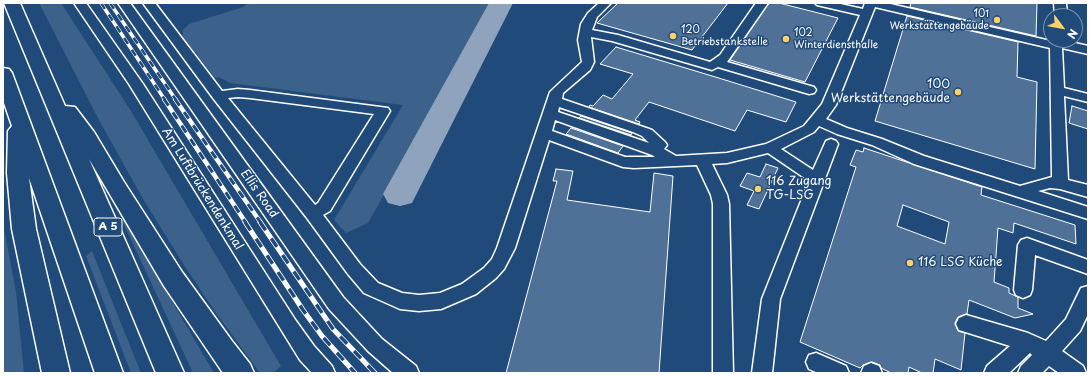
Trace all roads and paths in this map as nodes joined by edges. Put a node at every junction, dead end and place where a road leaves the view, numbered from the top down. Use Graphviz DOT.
graph roads {
  1 [pos="12,3"];
  2 [pos="80,3"];
  3 [pos="124,3"];
  4 [pos="149,3"];
  5 [pos="605,3"];
  6 [pos="762,3"];
  7 [pos="821,3"];
  8 [pos="869,6"];
  9 [pos="585,32"];
  10 [pos="1043,40"];
  11 [pos="1060,48"];
  12 [pos="717,63"];
  13 [pos="3,73"];
  14 [pos="46,81"];
  15 [pos="809,90"];
  16 [pos="1058,91"];
  17 [pos="218,95"];
  18 [pos="1088,98"];
  19 [pos="549,115"];
  20 [pos="19,116"];
  21 [pos="817,120"];
  22 [pos="831,144"];
  23 [pos="770,148"];
  24 [pos="667,154"];
  25 [pos="703,160"];
  26 [pos="818,178"];
  27 [pos="1060,182"];
  28 [pos="1088,191"];
  29 [pos="1024,193"];
  30 [pos="1088,213"];
  31 [pos="313,214"];
  32 [pos="1088,267"];
  33 [pos="1023,290"];
  34 [pos="1088,294"];
  35 [pos="966,324"];
  36 [pos="1028,342"];
  37 [pos="1048,354"];
  38 [pos="227,362"];
  39 [pos="816,362"];
  40 [pos="55,370"];
  41 [pos="1088,370"];
  42 [pos="109,373"];
  43 [pos="170,373"];
  44 [pos="240,373"];
  45 [pos="325,373"];
  46 [pos="409,373"];
  47 [pos="723,373"];
  48 [pos="762,373"];
  49 [pos="838,373"];
  50 [pos="994,373"];
  51 [pos="1028,373"];
  52 [pos="1076,373"];
  53 [pos="1086,373"];
  1 -- 14 [label="highway, A 5"];
  2 -- 45 [label="street, Am Luftbrückendenkmal"];
  3 -- 46 [label="street, Ellis Road"];
  4 -- 17 [label="street"];
  5 -- 9 [label="street"];
  6 -- 12 [label="street"];
  7 -- 8 [label="street"];
  8 -- 10 [label="street"];
  8 -- 21 [label="street"];
  9 -- 12 [label="street"];
  9 -- 19 [label="street"];
  11 -- 16 [label="street"];
  12 -- 15 [label="street"];
  13 -- 20 [label="highway"];
  14 -- 38 [label="highway, A 5"];
  14 -- 43 [label="highway, A 5"];
  16 -- 18 [label="street"];
  16 -- 27 [label="street"];
  17 -- 31 [label="street"];
  17 -- 31 [label="street"];
  19 -- 24 [label="street"];
  19 -- 24 [label="street"];
  19 -- 31 [label="street"];
  20 -- 40 [label="highway"];
  20 -- 42 [label="highway"];
  21 -- 23 [label="street"];
  21 -- 29 [label="street"];
  22 -- 26 [label="street"];
  23 -- 25 [label="street"];
  23 -- 26 [label="street"];
  24 -- 25 [label="street"];
  25 -- 47 [label="street"];
  26 -- 48 [label="street"];
  27 -- 28 [label="street"];
  27 -- 29 [label="street"];
  29 -- 30 [label="street"];
  32 -- 33 [label="street"];
  34 -- 37 [label="street"];
  35 -- 36 [label="street"];
  36 -- 37 [label="street"];
  36 -- 50 [label="street"];
  37 -- 51 [label="street"];
  37 -- 52 [label="street"];
  38 -- 44 [label="highway, A 5"];
  39 -- 49 [label="street"];
  41 -- 53 [label="street"];
}
